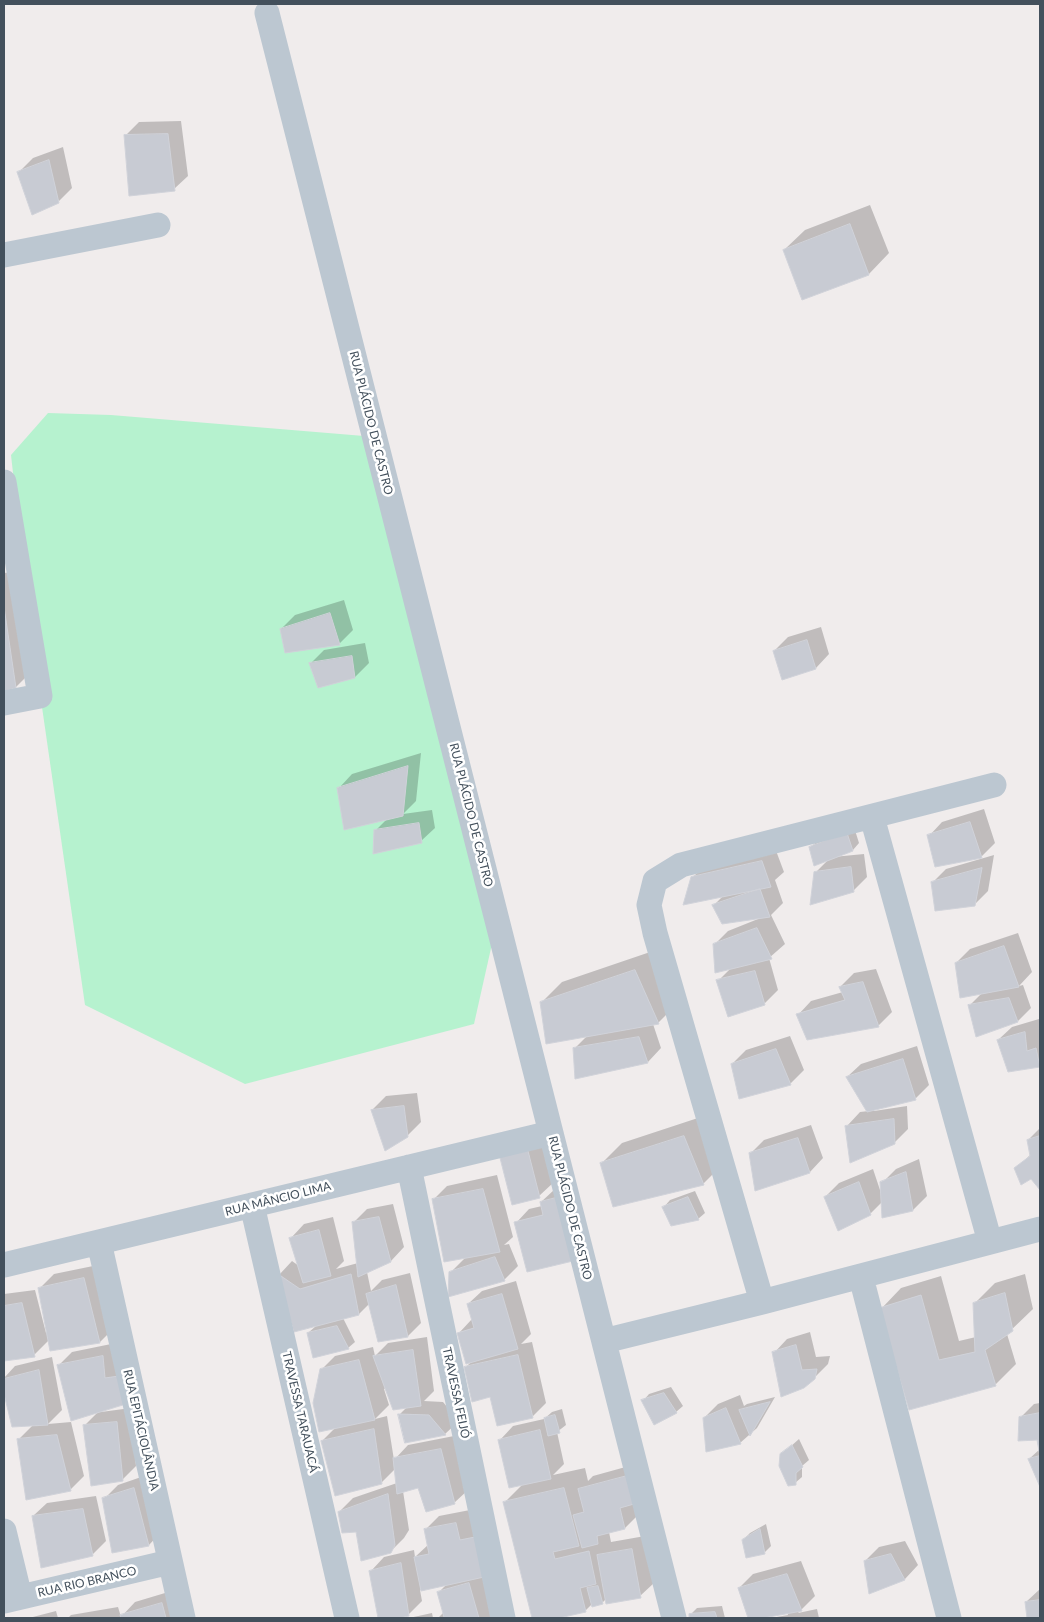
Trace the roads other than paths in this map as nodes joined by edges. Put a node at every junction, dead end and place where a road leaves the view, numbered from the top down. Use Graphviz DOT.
graph roads {
  1 [pos="267,13"];
  2 [pos="158,225"];
  3 [pos="4,255"];
  4 [pos="4,482"];
  5 [pos="4,703"];
  6 [pos="994,785"];
  7 [pos="872,817"];
  8 [pos="551,1133"];
  9 [pos="408,1167"];
  10 [pos="252,1205"];
  11 [pos="1040,1230"];
  12 [pos="99,1242"];
  13 [pos="990,1242"];
  14 [pos="4,1265"];
  15 [pos="861,1276"];
  16 [pos="762,1302"];
  17 [pos="604,1341"];
  18 [pos="4,1531"];
  19 [pos="170,1562"];
  20 [pos="12,1599"];
  21 [pos="184,1618"];
  22 [pos="347,1618"];
  23 [pos="503,1618"];
  24 [pos="674,1618"];
  25 [pos="949,1618"];
  1 -- 8 [label="street, RUA PLÁCIDO DE CASTRO"];
  2 -- 3 [label="street"];
  4 -- 5 [label="street"];
  6 -- 7 [label="street"];
  7 -- 13 [label="street"];
  7 -- 16 [label="street"];
  8 -- 9 [label="street, RUA MÂNCIO LIMA"];
  8 -- 17 [label="street, RUA PLÁCIDO DE CASTRO"];
  9 -- 10 [label="street, RUA MÂNCIO LIMA"];
  9 -- 23 [label="street, TRAVESSA FEIJÓ"];
  10 -- 12 [label="street, RUA MÂNCIO LIMA"];
  10 -- 22 [label="street, TRAVESSA TARAUACÁ"];
  11 -- 13 [label="street"];
  12 -- 14 [label="street, RUA MÂNCIO LIMA"];
  12 -- 19 [label="street, RUA EPITÁCIOLÂNDIA"];
  13 -- 15 [label="street"];
  15 -- 16 [label="street"];
  15 -- 25 [label="street"];
  16 -- 17 [label="street"];
  17 -- 24 [label="street, RUA PLÁCIDO DE CASTRO"];
  18 -- 20 [label="street"];
  19 -- 20 [label="street, RUA RIO BRANCO"];
  19 -- 21 [label="street, RUA EPITÁCIOLÂNDIA"];
}
